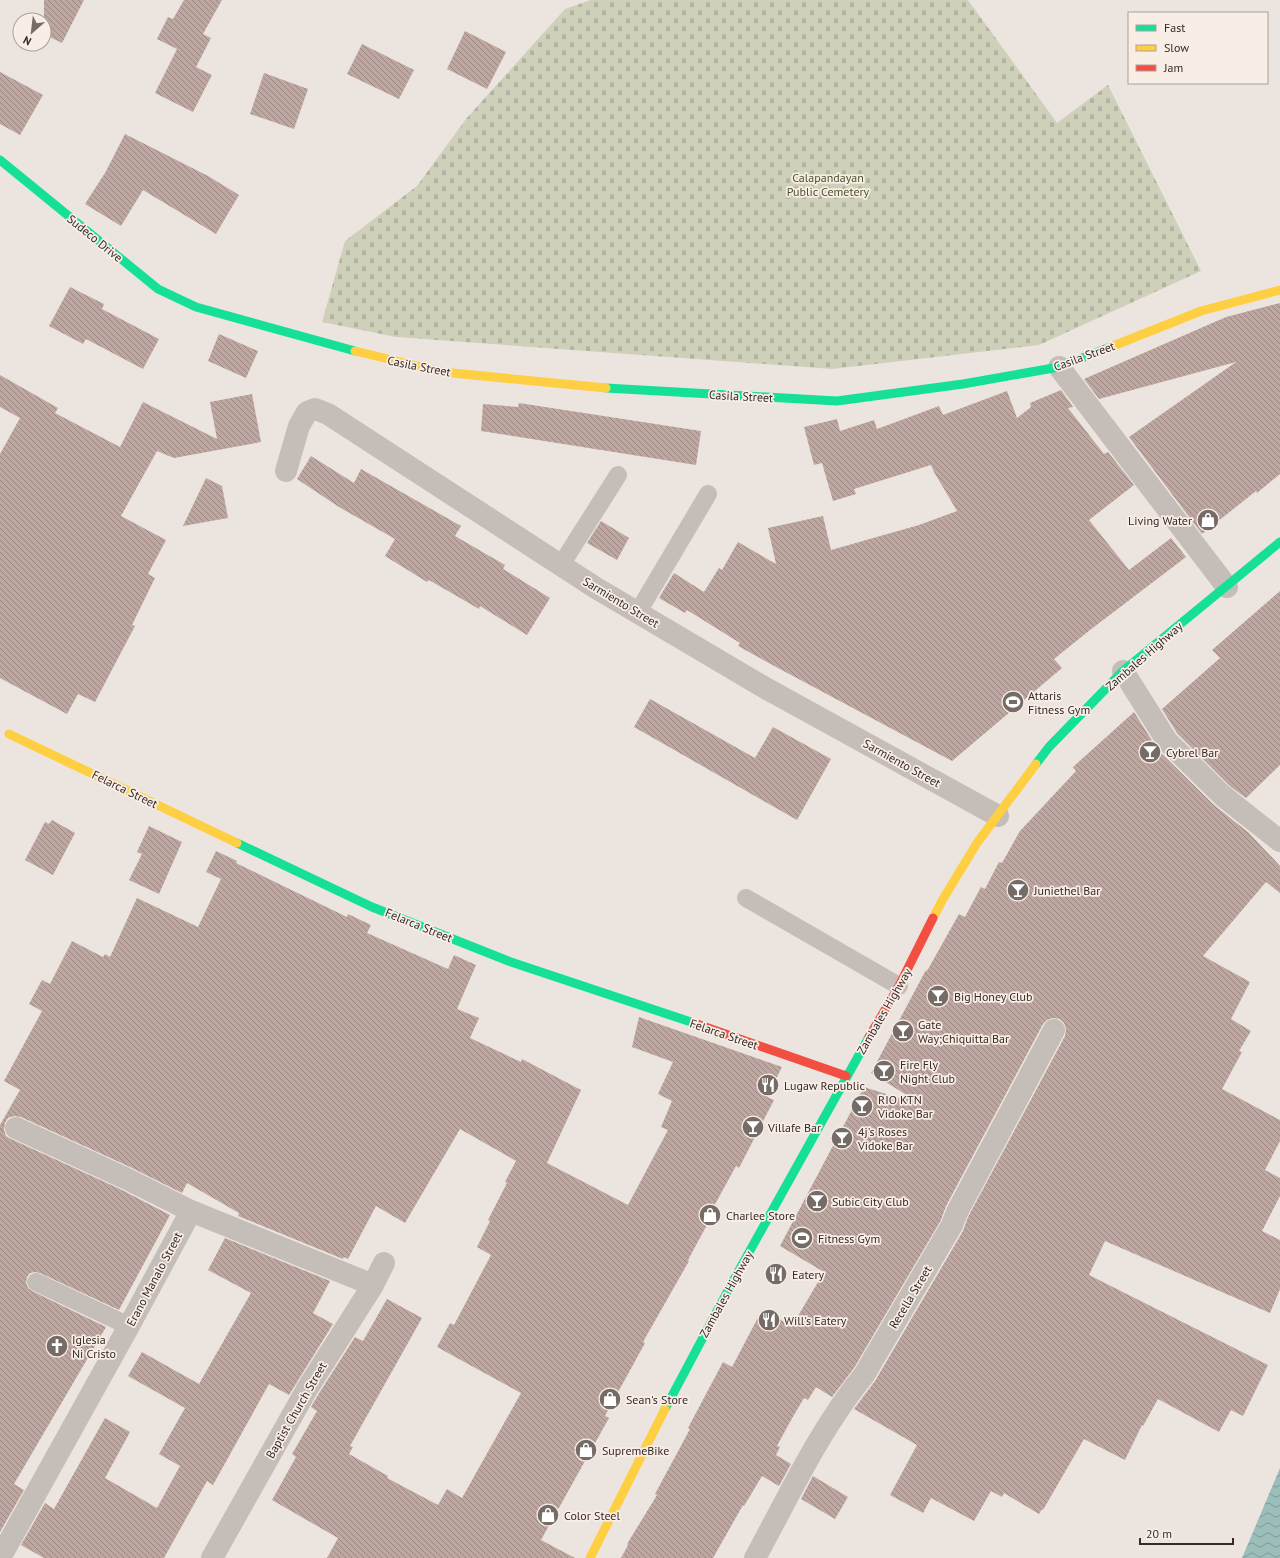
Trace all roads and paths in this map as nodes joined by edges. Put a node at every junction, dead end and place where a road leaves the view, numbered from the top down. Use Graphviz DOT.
graph roads {
  1 [pos="0,160"];
  2 [pos="1280,290"];
  3 [pos="196,307"];
  4 [pos="1059,367"];
  5 [pos="286,471"];
  6 [pos="618,475"];
  7 [pos="708,494"];
  8 [pos="1280,542"];
  9 [pos="561,565"];
  10 [pos="1227,587"];
  11 [pos="638,612"];
  12 [pos="1123,671"];
  13 [pos="9,734"];
  14 [pos="998,816"];
  15 [pos="1280,841"];
  16 [pos="746,898"];
  17 [pos="899,986"];
  18 [pos="1054,1030"];
  19 [pos="846,1076"];
  20 [pos="16,1128"];
  21 [pos="190,1211"];
  22 [pos="384,1263"];
  23 [pos="36,1282"];
  24 [pos="373,1285"];
  25 [pos="129,1326"];
  26 [pos="0,1558"];
  27 [pos="212,1558"];
  28 [pos="590,1558"];
  29 [pos="755,1558"];
  1 -- 3 [label="street, Sudeco Drive"];
  2 -- 4 [label="street, Casila Street"];
  3 -- 4 [label="street, Casila Street"];
  4 -- 10 [label="street"];
  5 -- 9 [label="street, Sarmiento Street"];
  6 -- 9 [label="lane"];
  7 -- 11 [label="lane"];
  8 -- 10 [label="street, Zambales Highway"];
  9 -- 11 [label="street, Sarmiento Street"];
  10 -- 12 [label="street, Zambales Highway"];
  11 -- 14 [label="street, Sarmiento Street"];
  12 -- 14 [label="street, Zambales Highway"];
  12 -- 15 [label="street"];
  13 -- 19 [label="street, Felarca Street"];
  14 -- 17 [label="street, Zambales Highway"];
  16 -- 17 [label="lane"];
  17 -- 19 [label="street, Zambales Highway"];
  18 -- 29 [label="street, Recella Street"];
  19 -- 28 [label="street, Zambales Highway"];
  20 -- 21 [label="street"];
  21 -- 24 [label="street"];
  21 -- 25 [label="street, Erano Manalo Street"];
  22 -- 24 [label="street, Baptist Church Street"];
  23 -- 25 [label="lane"];
  24 -- 27 [label="street, Baptist Church Street"];
  25 -- 26 [label="street, Erano Manalo Street"];
}
